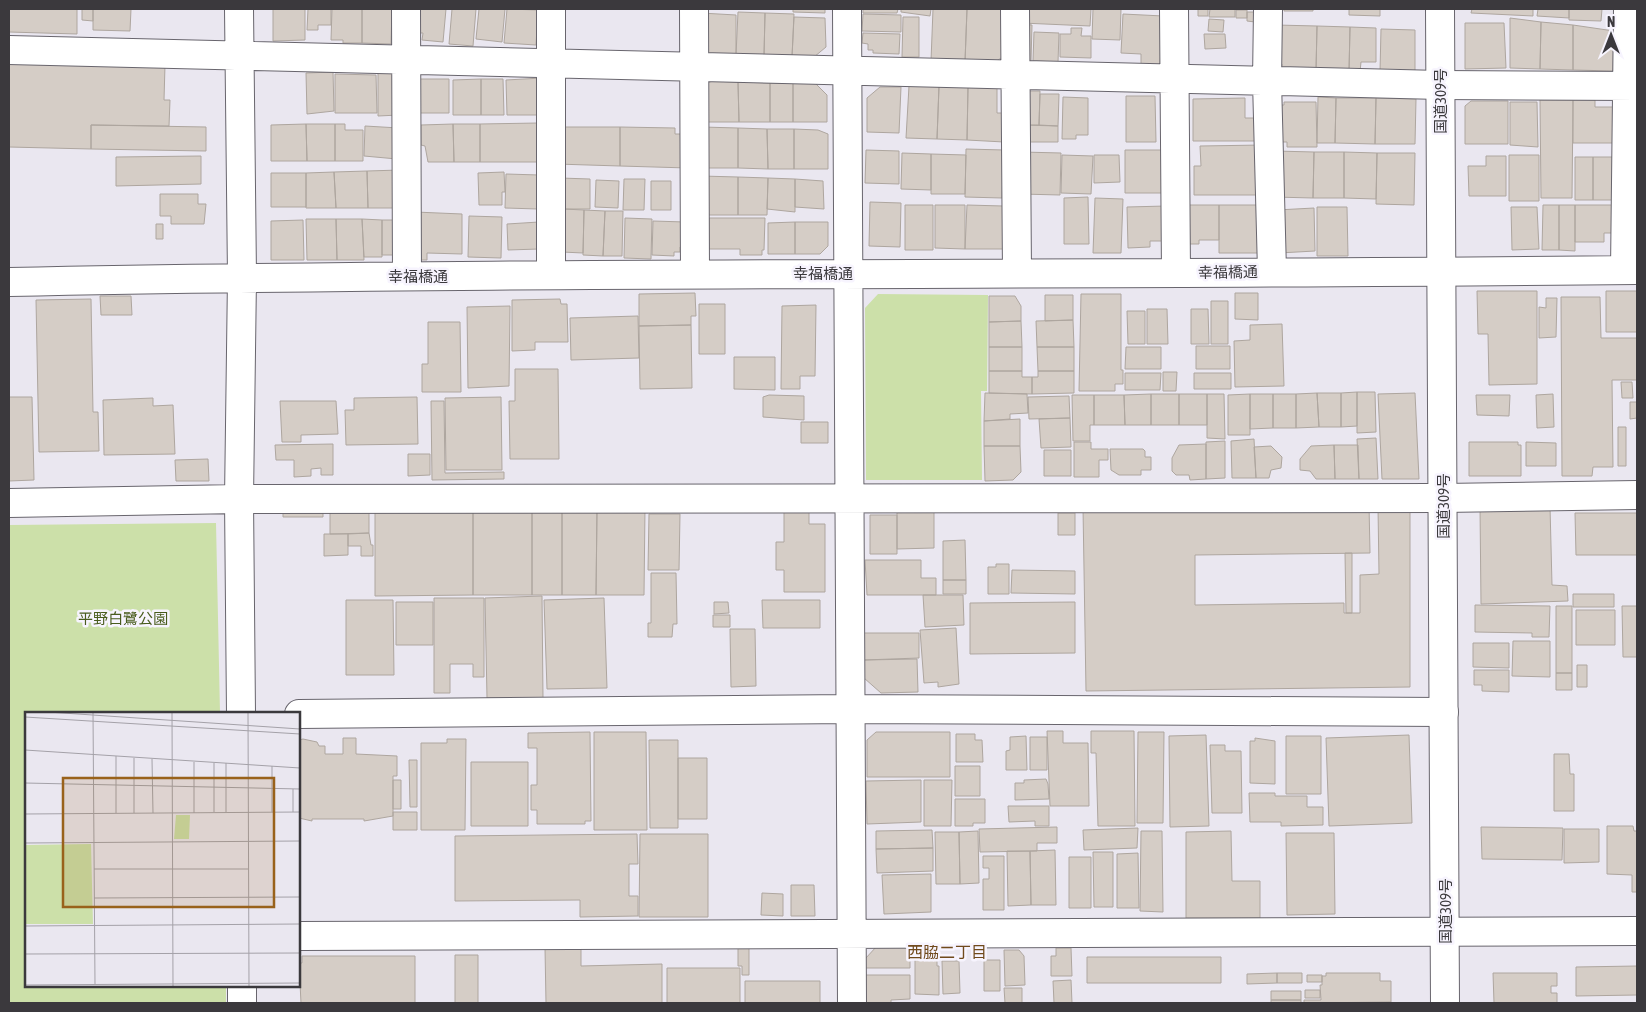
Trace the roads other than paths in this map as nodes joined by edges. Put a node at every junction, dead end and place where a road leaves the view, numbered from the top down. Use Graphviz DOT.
graph roads {
  1 [pos="239,9"];
  2 [pos="406,9"];
  3 [pos="551,9"];
  4 [pos="694,9"];
  5 [pos="847,9"];
  6 [pos="1016,9"];
  7 [pos="1174,9"];
  8 [pos="1268,9"];
  9 [pos="1440,9"];
  10 [pos="1628,9"];
  11 [pos="9,50"];
  12 [pos="239,56"];
  13 [pos="405,60"];
  14 [pos="550,62"];
  15 [pos="694,66"];
  16 [pos="847,69"];
  17 [pos="1015,74"];
  18 [pos="1173,78"];
  19 [pos="1267,81"];
  20 [pos="1440,85"];
  21 [pos="1632,86"];
  22 [pos="1631,270"];
  23 [pos="1272,271"];
  24 [pos="1441,272"];
  25 [pos="850,273"];
  26 [pos="1017,273"];
  27 [pos="1176,273"];
  28 [pos="695,274"];
  29 [pos="551,275"];
  30 [pos="407,276"];
  31 [pos="242,277"];
  32 [pos="9,282"];
  33 [pos="1637,495"];
  34 [pos="848,498"];
  35 [pos="1443,498"];
  36 [pos="239,499"];
  37 [pos="9,503"];
  38 [pos="851,709"];
  39 [pos="241,712"];
  40 [pos="1444,712"];
  41 [pos="300,714"];
  42 [pos="1445,931"];
  43 [pos="1637,931"];
  44 [pos="300,936"];
  45 [pos="852,936"];
  46 [pos="242,987"];
  47 [pos="242,1003"];
  48 [pos="852,1003"];
  49 [pos="1445,1003"];
  1 -- 12 [label="main road"];
  2 -- 13 [label="main road"];
  3 -- 14 [label="main road"];
  4 -- 15 [label="main road"];
  5 -- 16 [label="main road"];
  6 -- 17 [label="main road"];
  7 -- 18 [label="main road"];
  8 -- 19 [label="main road"];
  9 -- 20 [label="main road, 国道309号"];
  10 -- 21 [label="main road"];
  11 -- 12 [label="main road"];
  12 -- 13 [label="main road"];
  12 -- 31 [label="main road"];
  13 -- 14 [label="main road"];
  13 -- 30 [label="main road"];
  14 -- 15 [label="main road"];
  14 -- 29 [label="main road"];
  15 -- 16 [label="main road"];
  15 -- 28 [label="main road"];
  16 -- 17 [label="main road"];
  16 -- 25 [label="main road"];
  17 -- 18 [label="main road"];
  17 -- 26 [label="main road"];
  18 -- 19 [label="main road"];
  18 -- 27 [label="main road"];
  19 -- 20 [label="main road"];
  19 -- 23 [label="main road"];
  20 -- 21 [label="main road"];
  20 -- 24 [label="main road, 国道309号"];
  21 -- 22 [label="main road"];
  22 -- 24 [label="main road, 幸福橋通"];
  23 -- 24 [label="main road, 幸福橋通"];
  23 -- 27 [label="main road, 幸福橋通"];
  24 -- 35 [label="main road, 国道309号"];
  25 -- 26 [label="main road, 幸福橋通"];
  25 -- 28 [label="main road, 幸福橋通"];
  25 -- 34 [label="main road"];
  26 -- 27 [label="main road, 幸福橋通"];
  28 -- 29 [label="main road, 幸福橋通"];
  29 -- 30 [label="main road, 幸福橋通"];
  30 -- 31 [label="main road, 幸福橋通"];
  31 -- 32 [label="main road, 幸福橋通"];
  31 -- 36 [label="main road"];
  33 -- 35 [label="main road"];
  34 -- 35 [label="main road"];
  34 -- 36 [label="main road"];
  34 -- 38 [label="main road"];
  35 -- 40 [label="main road, 国道309号"];
  36 -- 37 [label="main road"];
  36 -- 39 [label="main road"];
  38 -- 40 [label="main road"];
  38 -- 41 [label="main road"];
  38 -- 45 [label="main road"];
  40 -- 42 [label="main road, 国道309号"];
  42 -- 43 [label="main road"];
  42 -- 45 [label="main road"];
  42 -- 49 [label="main road, 国道309号"];
  44 -- 45 [label="main road"];
  45 -- 48 [label="main road"];
  46 -- 47 [label="main road"];
}
